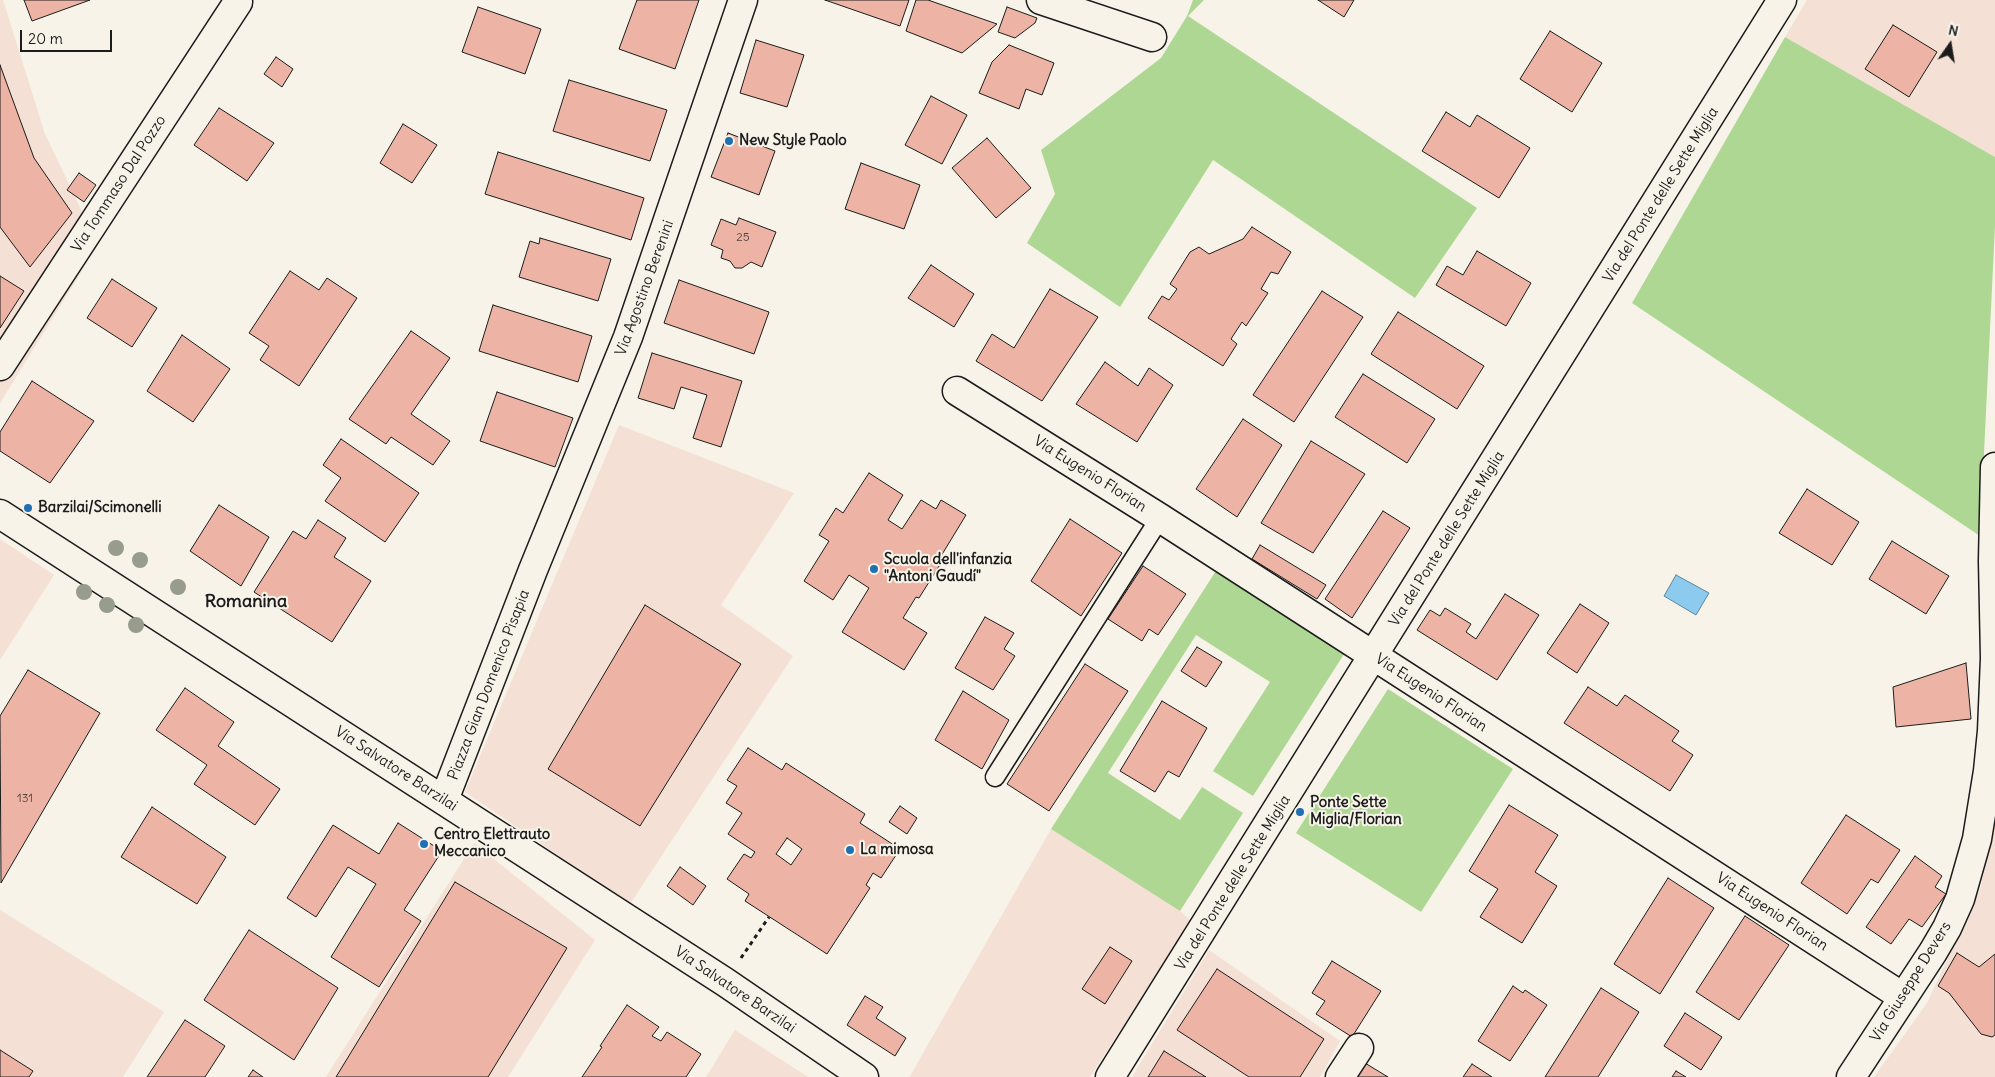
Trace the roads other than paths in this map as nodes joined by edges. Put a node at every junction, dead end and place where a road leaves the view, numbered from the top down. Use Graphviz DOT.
graph roads {
  1 [pos="743,0"];
  2 [pos="1041,0"];
  3 [pos="1782,0"];
  4 [pos="238,2"];
  5 [pos="1152,37"];
  6 [pos="0,366"];
  7 [pos="958,391"];
  8 [pos="1995,467"];
  9 [pos="0,514"];
  10 [pos="1160,518"];
  11 [pos="1994,562"];
  12 [pos="533,570"];
  13 [pos="1374,656"];
  14 [pos="995,777"];
  15 [pos="444,800"];
  16 [pos="1903,998"];
  17 [pos="1359,1048"];
  18 [pos="864,1077"];
  19 [pos="1110,1077"];
  20 [pos="1340,1077"];
  21 [pos="1851,1077"];
  1 -- 12 [label="street, Via Agostino Berenini"];
  2 -- 5 [label="street"];
  3 -- 13 [label="street, Via del Ponte delle Sette Miglia"];
  4 -- 6 [label="street, Via Tommaso Dal Pozzo"];
  7 -- 10 [label="street, Via Eugenio Florian"];
  8 -- 11 [label="street, Via Giuseppe Devers"];
  9 -- 15 [label="street, Via Salvatore Barzilai"];
  10 -- 13 [label="street, Via Eugenio Florian"];
  10 -- 14 [label="lane"];
  11 -- 16 [label="street, Via Giuseppe Devers"];
  12 -- 15 [label="street, Piazza Gian Domenico Pisapia"];
  13 -- 16 [label="street, Via Eugenio Florian"];
  13 -- 19 [label="street, Via del Ponte delle Sette Miglia"];
  15 -- 18 [label="street, Via Salvatore Barzilai"];
  16 -- 21 [label="street, Via Giuseppe Devers"];
  17 -- 20 [label="street"];
}
